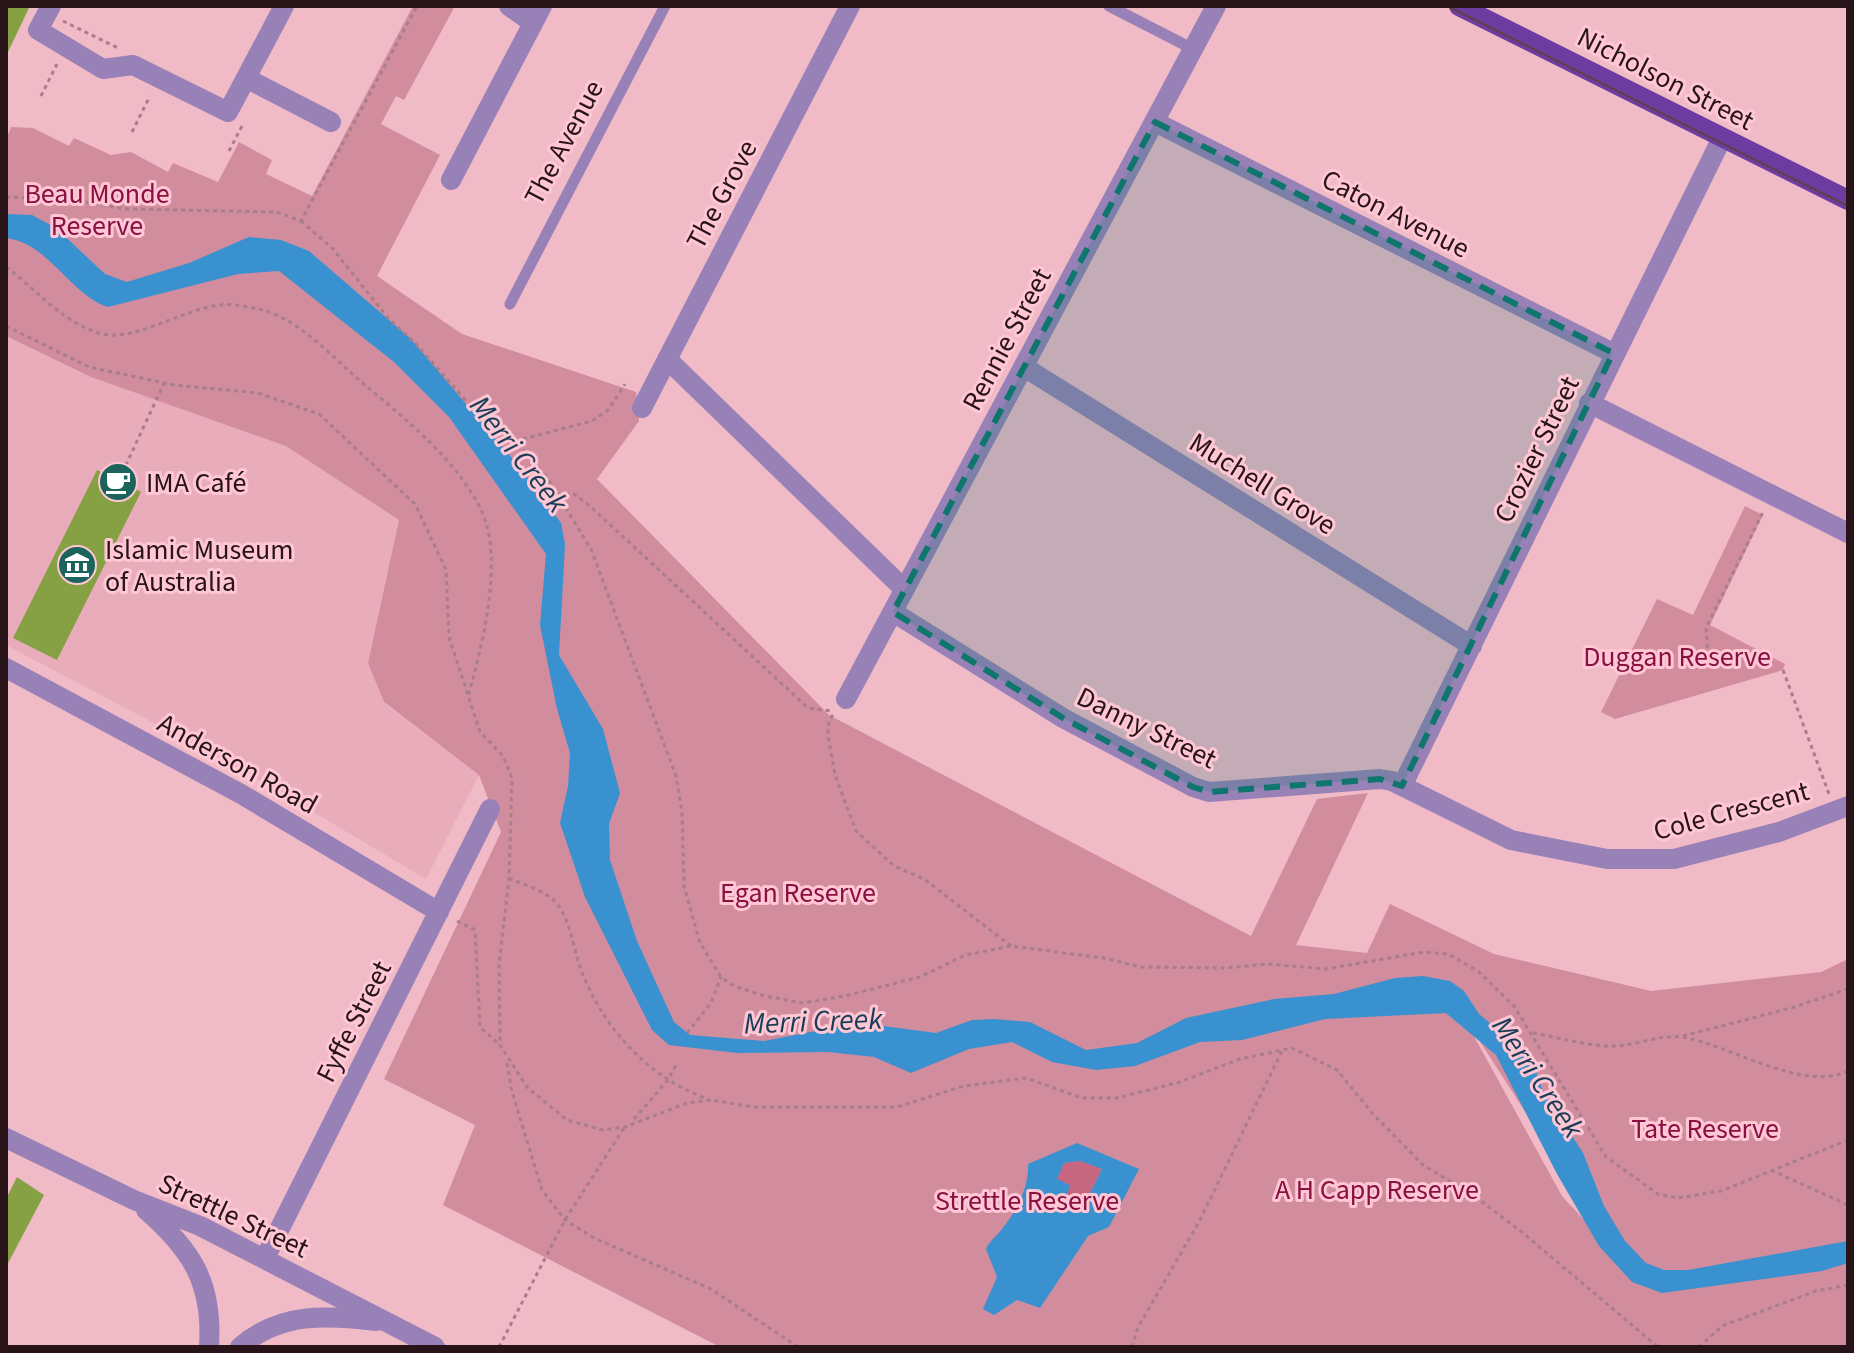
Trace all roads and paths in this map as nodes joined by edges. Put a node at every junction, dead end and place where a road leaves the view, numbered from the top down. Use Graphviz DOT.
graph roads {
  1 [pos="51,6"];
  2 [pos="284,6"];
  3 [pos="417,6"];
  4 [pos="509,6"];
  5 [pos="665,6"];
  6 [pos="850,6"];
  7 [pos="1109,6"];
  8 [pos="1216,6"];
  9 [pos="1459,6"];
  10 [pos="537,14"];
  11 [pos="1193,49"];
  12 [pos="51,76"];
  13 [pos="246,78"];
  14 [pos="41,96"];
  15 [pos="146,104"];
  16 [pos="244,122"];
  17 [pos="331,122"];
  18 [pos="1155,122"];
  19 [pos="132,132"];
  20 [pos="1722,138"];
  21 [pos="229,151"];
  22 [pos="451,180"];
  23 [pos="6,197"];
  24 [pos="1848,200"];
  25 [pos="301,221"];
  26 [pos="6,267"];
  27 [pos="510,304"];
  28 [pos="6,326"];
  29 [pos="1613,353"];
  30 [pos="667,359"];
  31 [pos="1024,367"];
  32 [pos="164,383"];
  33 [pos="625,384"];
  34 [pos="1589,403"];
  35 [pos="642,408"];
  36 [pos="515,441"];
  37 [pos="119,480"];
  38 [pos="557,494"];
  39 [pos="1763,512"];
  40 [pos="1848,533"];
  41 [pos="904,589"];
  42 [pos="893,612"];
  43 [pos="1472,646"];
  44 [pos="1708,656"];
  45 [pos="6,668"];
  46 [pos="1783,670"];
  47 [pos="468,697"];
  48 [pos="841,705"];
  49 [pos="828,735"];
  50 [pos="1402,786"];
  51 [pos="1842,808"];
  52 [pos="490,809"];
  53 [pos="509,878"];
  54 [pos="439,912"];
  55 [pos="1011,946"];
  56 [pos="721,977"];
  57 [pos="1848,989"];
  58 [pos="687,1033"];
  59 [pos="1533,1033"];
  60 [pos="1679,1037"];
  61 [pos="500,1045"];
  62 [pos="1283,1050"];
  63 [pos="507,1059"];
  64 [pos="677,1063"];
  65 [pos="1848,1071"];
  66 [pos="668,1080"];
  67 [pos="711,1100"];
  68 [pos="632,1122"];
  69 [pos="625,1127"];
  70 [pos="6,1138"];
  71 [pos="1848,1140"];
  72 [pos="1771,1170"];
  73 [pos="134,1200"];
  74 [pos="1848,1205"];
  75 [pos="565,1220"];
  76 [pos="265,1258"];
  77 [pos="1848,1285"];
  78 [pos="389,1322"];
  79 [pos="209,1347"];
  80 [pos="240,1347"];
  81 [pos="435,1347"];
  82 [pos="499,1347"];
  83 [pos="798,1347"];
  84 [pos="1132,1347"];
  85 [pos="1658,1347"];
  86 [pos="1699,1347"];
  1 -- 13 [label="street"];
  2 -- 13 [label="street"];
  3 -- 25 [label="path"];
  4 -- 10 [label="street"];
  5 -- 27 [label="lane, The Avenue"];
  6 -- 30 [label="street, The Grove"];
  7 -- 11 [label="lane"];
  8 -- 11 [label="street, Rennie Street"];
  9 -- 20 [label="main road, Nicholson Street"];
  10 -- 22 [label="street"];
  11 -- 18 [label="street, Rennie Street"];
  12 -- 14 [label="path"];
  13 -- 17 [label="street"];
  15 -- 19 [label="path"];
  16 -- 21 [label="path"];
  18 -- 29 [label="street, Caton Avenue"];
  18 -- 31 [label="street, Rennie Street"];
  20 -- 24 [label="main road, Nicholson Street"];
  20 -- 29 [label="street, Crozier Street"];
  23 -- 25 [label="path"];
  25 -- 36 [label="path"];
  26 -- 47 [label="path"];
  28 -- 32 [label="path"];
  29 -- 34 [label="street, Crozier Street"];
  30 -- 35 [label="street, The Grove"];
  30 -- 41 [label="street"];
  31 -- 41 [label="street, Rennie Street"];
  31 -- 43 [label="street, Muchell Grove"];
  32 -- 37 [label="path"];
  32 -- 47 [label="path"];
  33 -- 36 [label="path"];
  34 -- 40 [label="street"];
  34 -- 43 [label="street, Crozier Street"];
  36 -- 38 [label="path"];
  38 -- 48 [label="path"];
  38 -- 56 [label="path"];
  39 -- 44 [label="path"];
  41 -- 42 [label="street, Rennie Street"];
  42 -- 48 [label="street, Rennie Street"];
  42 -- 50 [label="street, Danny Street"];
  43 -- 50 [label="street, Crozier Street"];
  45 -- 54 [label="street, Anderson Road"];
  46 -- 51 [label="path"];
  47 -- 53 [label="path"];
  49 -- 55 [label="path"];
  50 -- 51 [label="street, Cole Crescent"];
  52 -- 54 [label="street, Fyffe Street"];
  53 -- 61 [label="path"];
  53 -- 66 [label="path"];
  54 -- 61 [label="path"];
  54 -- 76 [label="street, Fyffe Street"];
  55 -- 56 [label="path"];
  55 -- 59 [label="path"];
  56 -- 58 [label="path"];
  57 -- 60 [label="path"];
  59 -- 60 [label="path"];
  59 -- 72 [label="path"];
  60 -- 65 [label="path"];
  61 -- 63 [label="path"];
  62 -- 67 [label="path"];
  62 -- 84 [label="path"];
  62 -- 85 [label="path"];
  63 -- 69 [label="path"];
  63 -- 75 [label="path"];
  64 -- 66 [label="path"];
  66 -- 67 [label="path"];
  66 -- 68 [label="path"];
  67 -- 68 [label="path"];
  68 -- 69 [label="path"];
  69 -- 75 [label="path"];
  70 -- 73 [label="street, Strettle Street"];
  71 -- 72 [label="path"];
  72 -- 74 [label="path"];
  73 -- 76 [label="street, Strettle Street"];
  73 -- 79 [label="street"];
  75 -- 82 [label="path"];
  75 -- 83 [label="path"];
  76 -- 78 [label="street, Strettle Street"];
  77 -- 86 [label="path"];
  78 -- 80 [label="street"];
  78 -- 81 [label="street, Strettle Street"];
}
